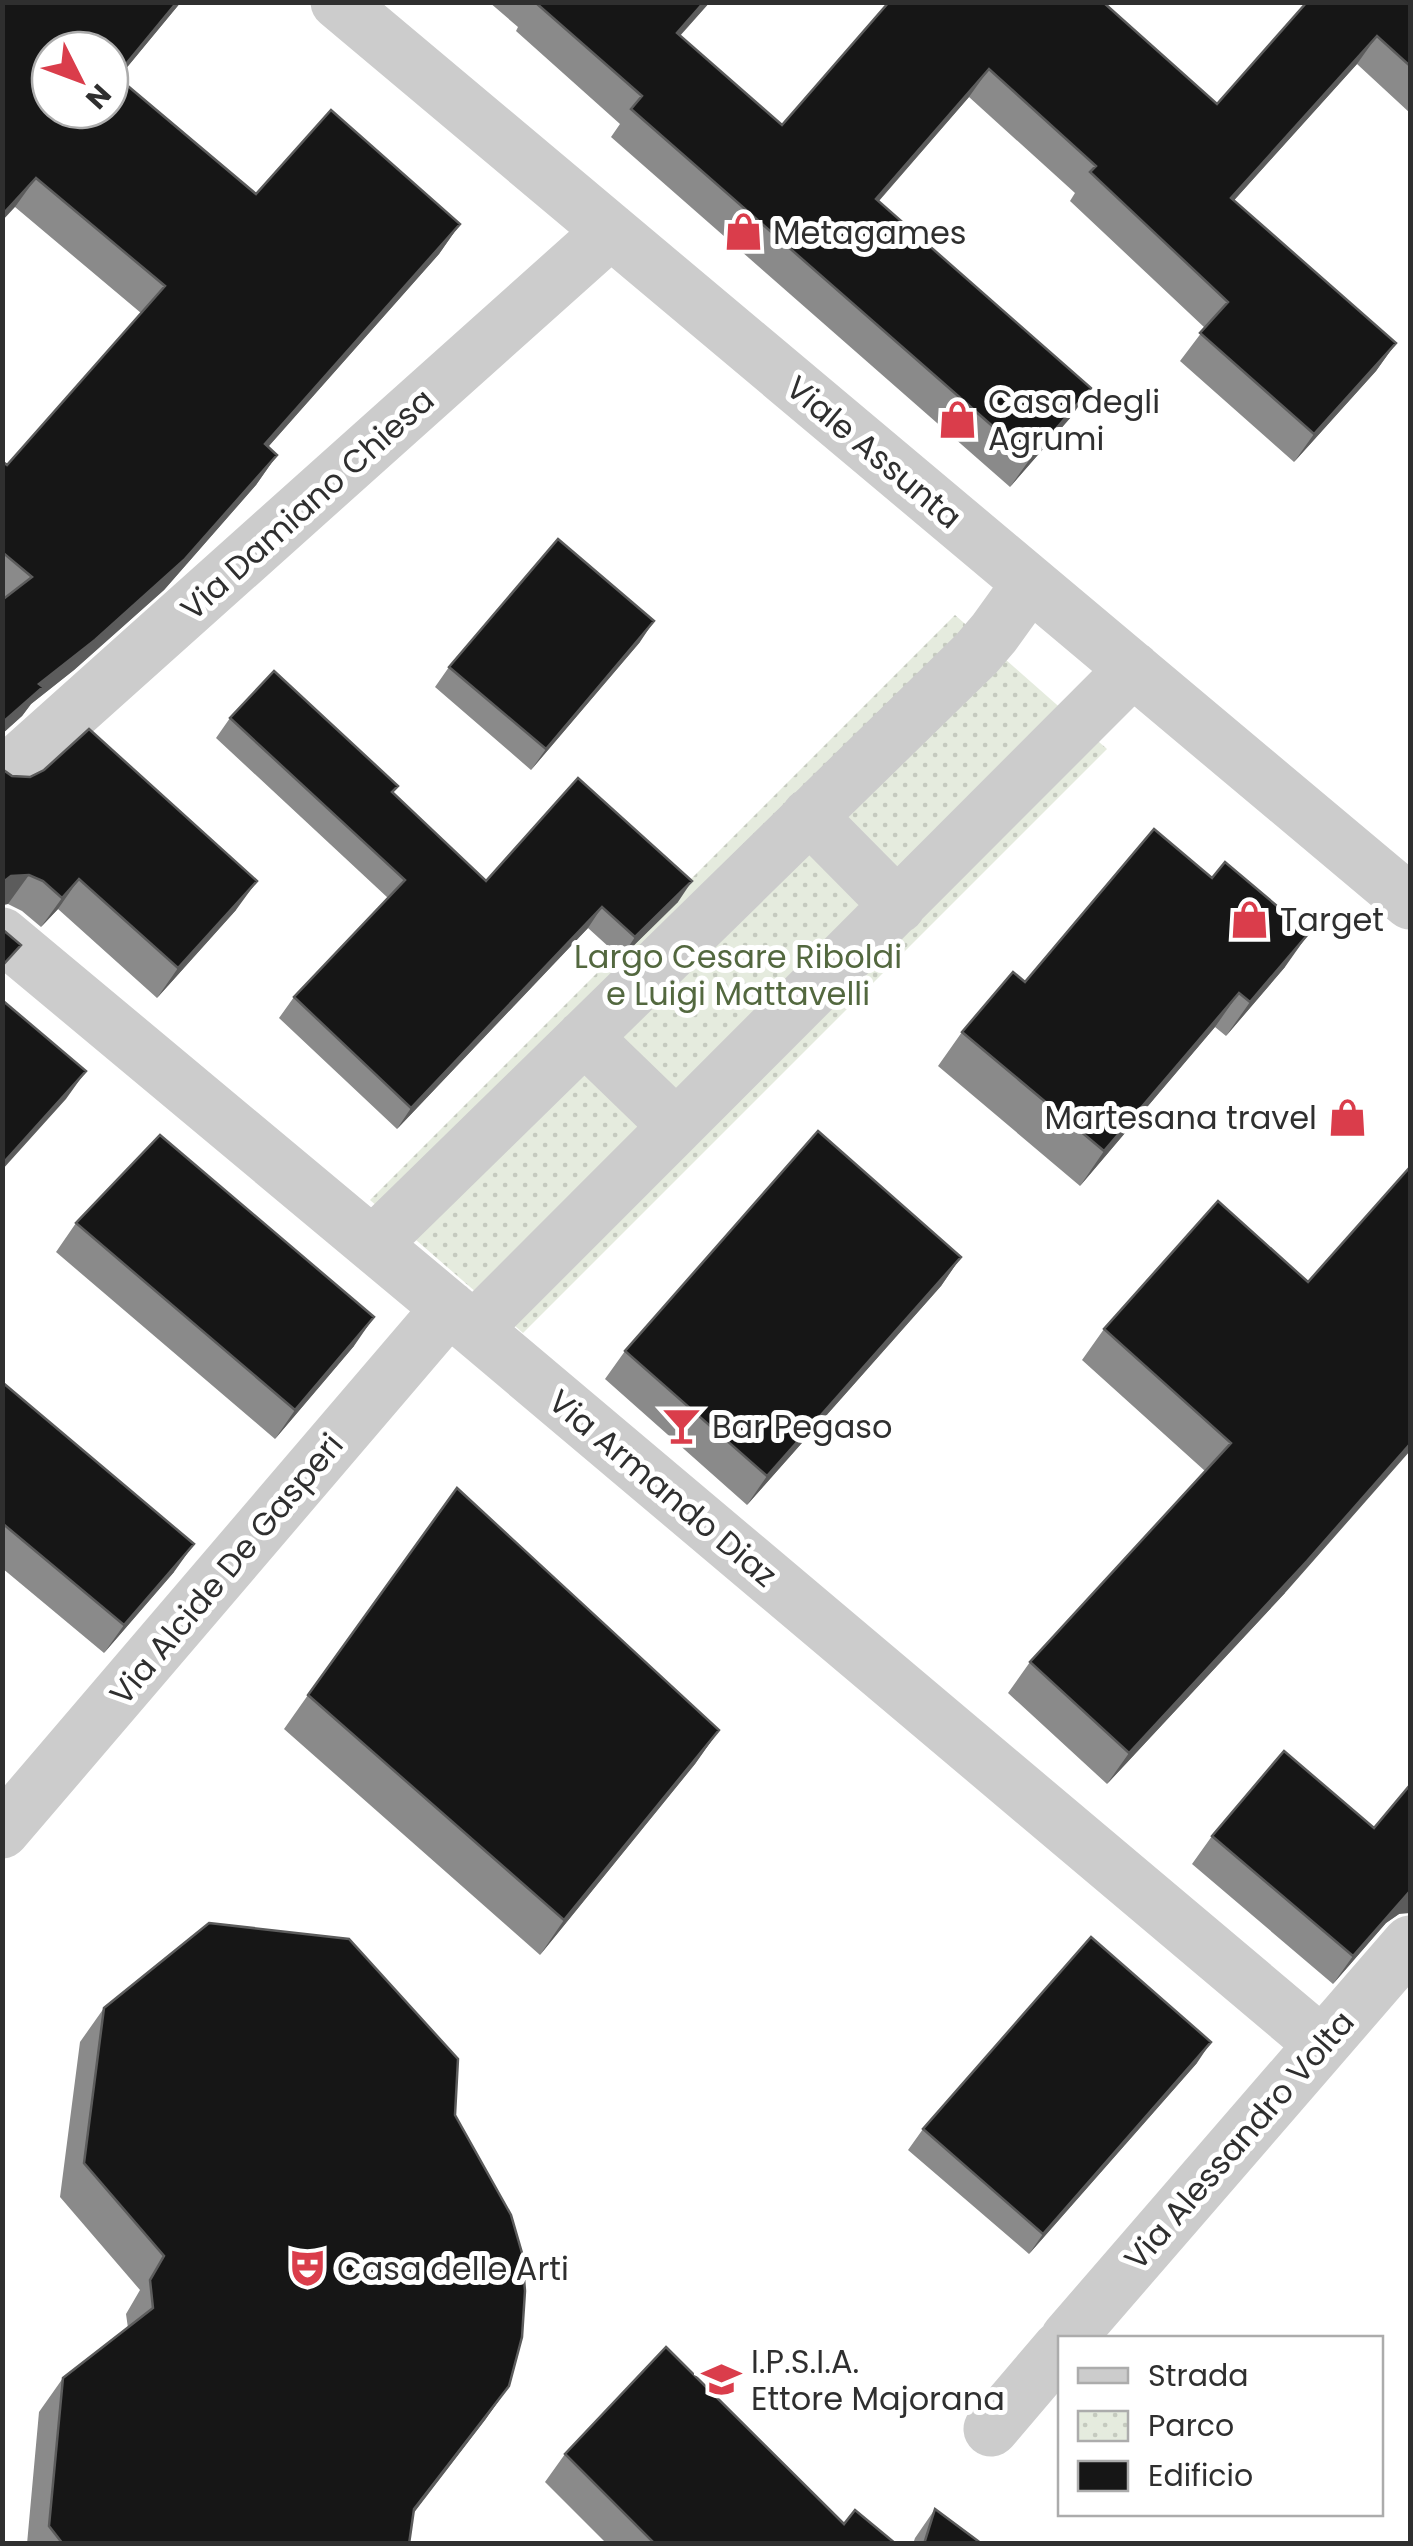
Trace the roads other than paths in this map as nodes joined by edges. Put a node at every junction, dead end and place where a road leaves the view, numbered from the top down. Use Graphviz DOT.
graph roads {
  1 [pos="338,2"];
  2 [pos="611,231"];
  3 [pos="1030,583"];
  4 [pos="1134,669"];
  5 [pos="2,776"];
  6 [pos="809,816"];
  7 [pos="1410,902"];
  8 [pos="898,906"];
  9 [pos="2,936"];
  10 [pos="584,1037"];
  11 [pos="676,1126"];
  12 [pos="373,1244"];
  13 [pos="462,1318"];
  14 [pos="2,1831"];
  15 [pos="1410,1942"];
  16 [pos="1322,2044"];
  17 [pos="1070,2336"];
  18 [pos="1058,2350"];
  19 [pos="991,2428"];
  1 -- 2 [label="street, Viale Assunta"];
  2 -- 3 [label="street, Viale Assunta"];
  2 -- 5 [label="street, Via Damiano Chiesa"];
  3 -- 4 [label="street, Viale Assunta"];
  3 -- 6 [label="street"];
  4 -- 7 [label="street, Viale Assunta"];
  4 -- 8 [label="street"];
  6 -- 8 [label="street"];
  6 -- 10 [label="street"];
  8 -- 11 [label="street"];
  9 -- 12 [label="street, Via Armando Diaz"];
  10 -- 11 [label="street"];
  10 -- 12 [label="street"];
  11 -- 13 [label="street"];
  12 -- 13 [label="street, Via Armando Diaz"];
  13 -- 14 [label="street, Via Alcide De Gasperi"];
  13 -- 16 [label="street, Via Armando Diaz"];
  15 -- 16 [label="street, Via Alessandro Volta"];
  16 -- 17 [label="street, Via Alessandro Volta"];
  18 -- 19 [label="street"];
}
